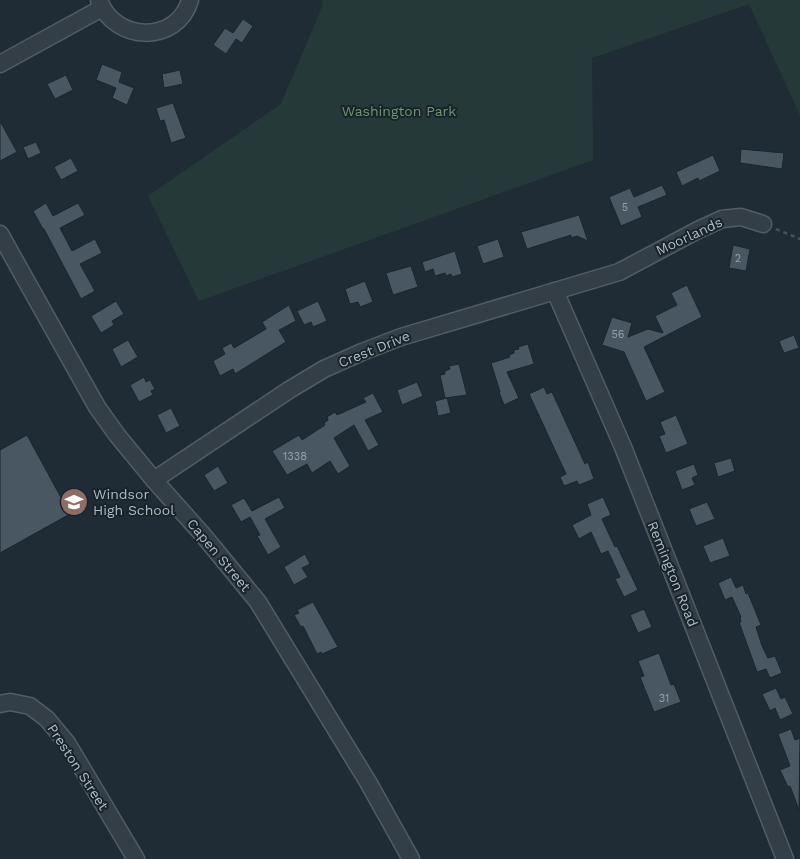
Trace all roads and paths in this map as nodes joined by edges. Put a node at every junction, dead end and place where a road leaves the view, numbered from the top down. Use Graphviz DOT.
graph roads {
  1 [pos="190,0"];
  2 [pos="101,4"];
  3 [pos="0,64"];
  4 [pos="763,224"];
  5 [pos="0,234"];
  6 [pos="800,239"];
  7 [pos="619,272"];
  8 [pos="554,291"];
  9 [pos="154,480"];
  10 [pos="0,704"];
  11 [pos="136,859"];
  12 [pos="411,859"];
  13 [pos="784,859"];
  1 -- 2 [label="street"];
  2 -- 3 [label="street"];
  4 -- 6 [label="path"];
  4 -- 7 [label="street, Moorlands"];
  5 -- 9 [label="street, Capen Street"];
  7 -- 8 [label="street, Crest Drive"];
  8 -- 9 [label="street, Crest Drive"];
  8 -- 13 [label="street, Remington Road"];
  9 -- 12 [label="street, Capen Street"];
  10 -- 11 [label="street, Preston Street"];
}
